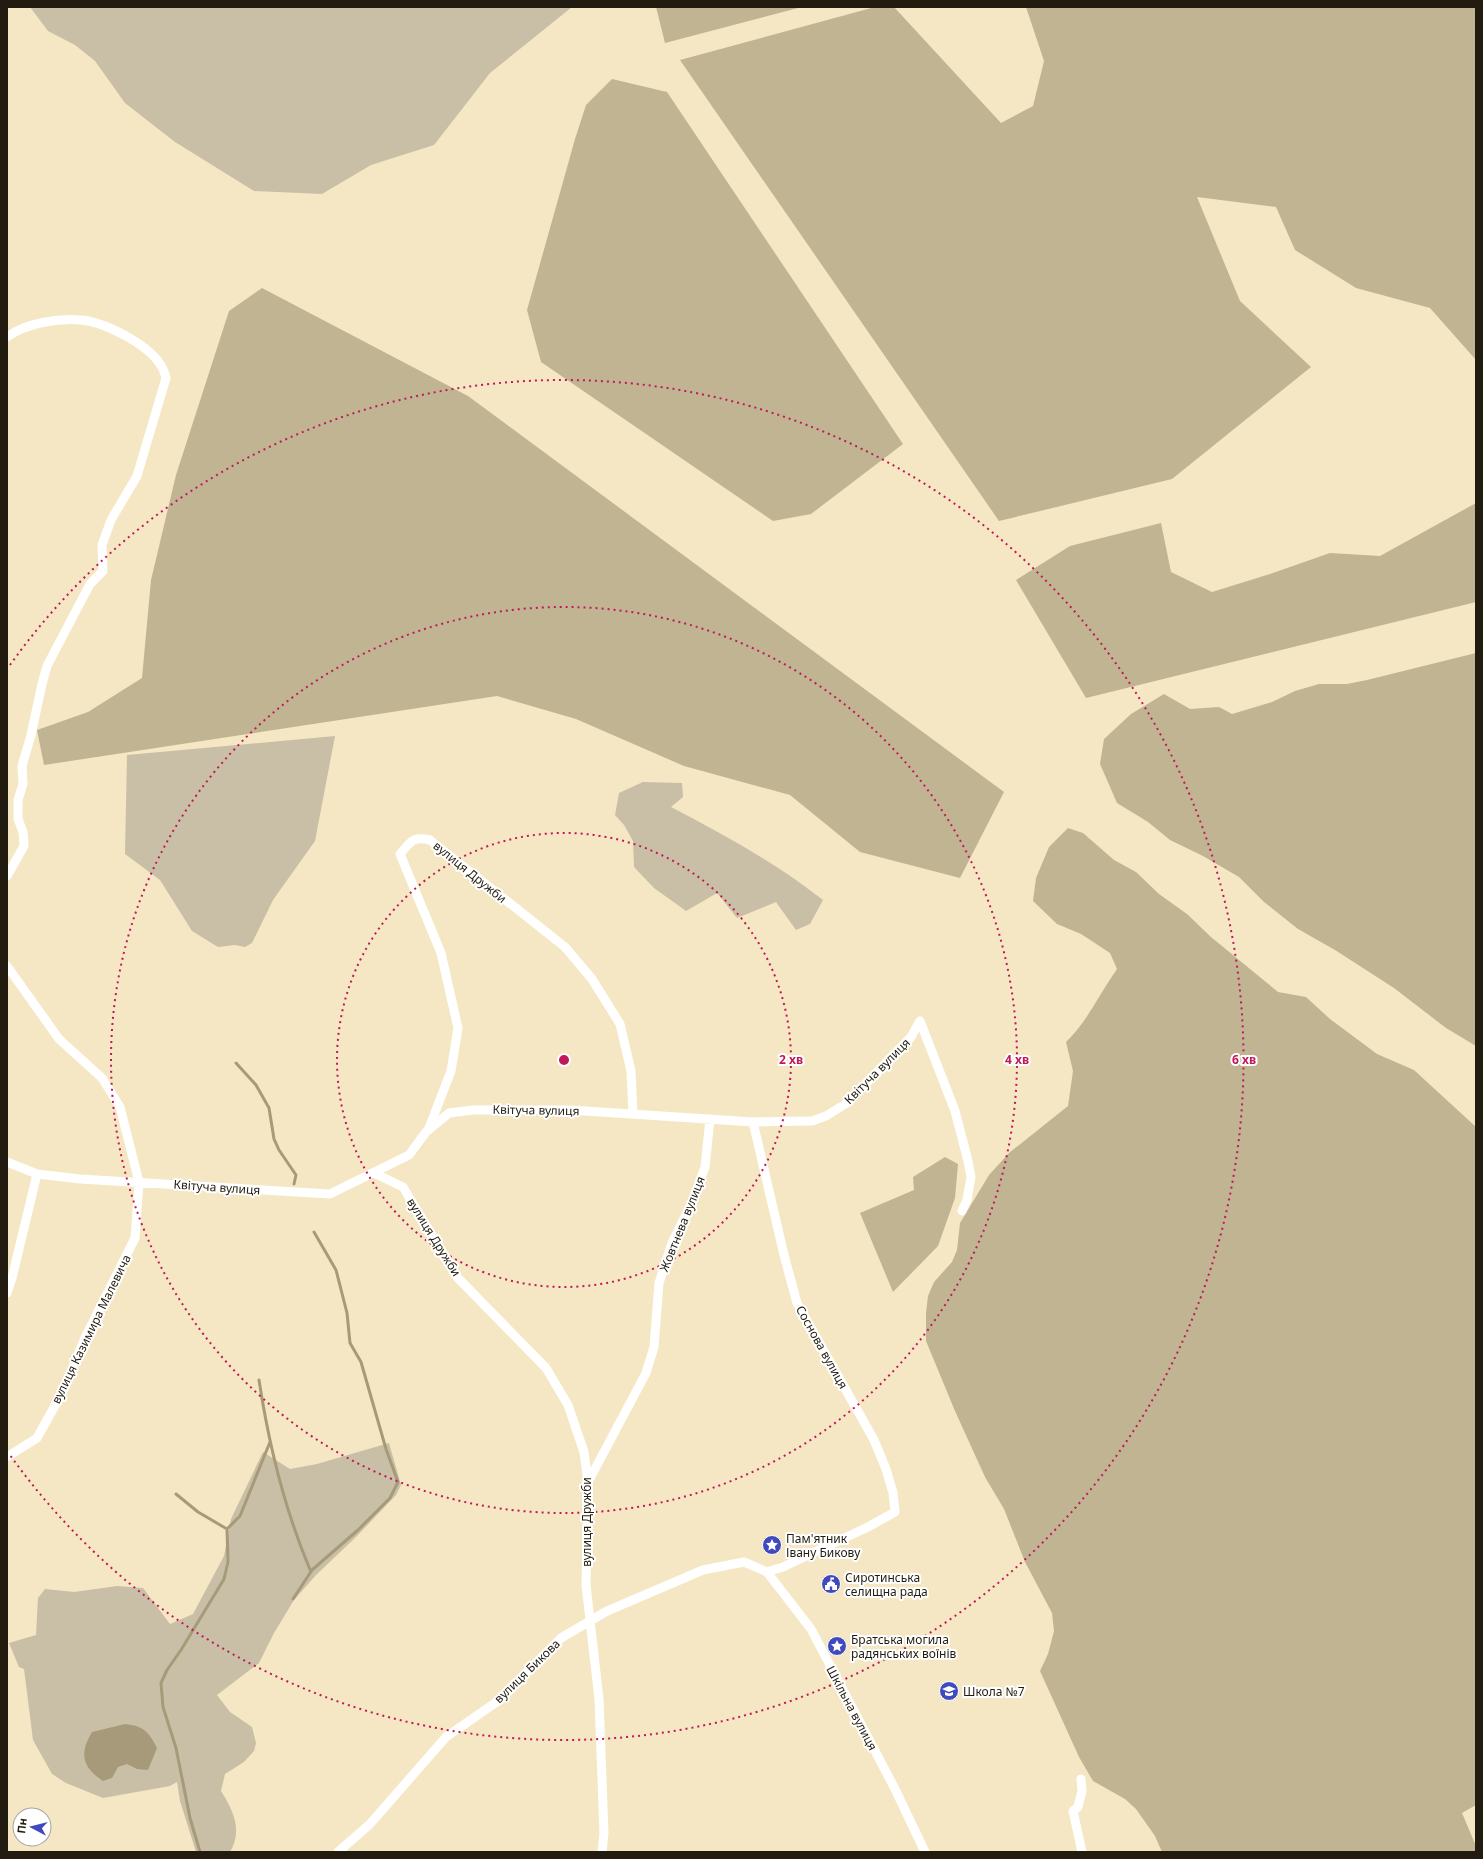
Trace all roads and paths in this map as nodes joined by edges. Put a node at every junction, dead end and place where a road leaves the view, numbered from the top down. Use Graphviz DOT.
graph roads {
  1 [pos="7,337"];
  2 [pos="7,876"];
  3 [pos="7,966"];
  4 [pos="633,1114"];
  5 [pos="710,1119"];
  6 [pos="753,1122"];
  7 [pos="429,1130"];
  8 [pos="7,1162"];
  9 [pos="374,1173"];
  10 [pos="37,1174"];
  11 [pos="139,1182"];
  12 [pos="962,1211"];
  13 [pos="7,1293"];
  14 [pos="7,1457"];
  15 [pos="588,1482"];
  16 [pos="767,1572"];
  17 [pos="591,1621"];
  18 [pos="1081,1779"];
  19 [pos="338,1852"];
  20 [pos="602,1852"];
  21 [pos="925,1852"];
  22 [pos="1082,1852"];
  1 -- 2 [label="street"];
  3 -- 11 [label="street"];
  4 -- 5 [label="street, Квітуча вулиця"];
  4 -- 7 [label="street, Квітуча вулиця"];
  4 -- 7 [label="street, вулиця Дружби"];
  5 -- 6 [label="street, Квітуча вулиця"];
  5 -- 15 [label="street, Жовтнева вулиця"];
  6 -- 12 [label="street, Квітуча вулиця"];
  6 -- 16 [label="street, Соснова вулиця"];
  7 -- 9 [label="street, Квітуча вулиця"];
  8 -- 10 [label="street, Квітуча вулиця"];
  9 -- 11 [label="street, Квітуча вулиця"];
  9 -- 15 [label="street, вулиця Дружби"];
  10 -- 11 [label="street, Квітуча вулиця"];
  10 -- 13 [label="street"];
  11 -- 14 [label="street, вулиця Казимира Малевича"];
  15 -- 17 [label="street, вулиця Дружби"];
  16 -- 17 [label="street, вулиця Бикова"];
  16 -- 21 [label="street, Шкільна вулиця"];
  17 -- 19 [label="street, вулиця Бикова"];
  17 -- 20 [label="street, вулиця Дружби"];
  18 -- 22 [label="street"];
}
